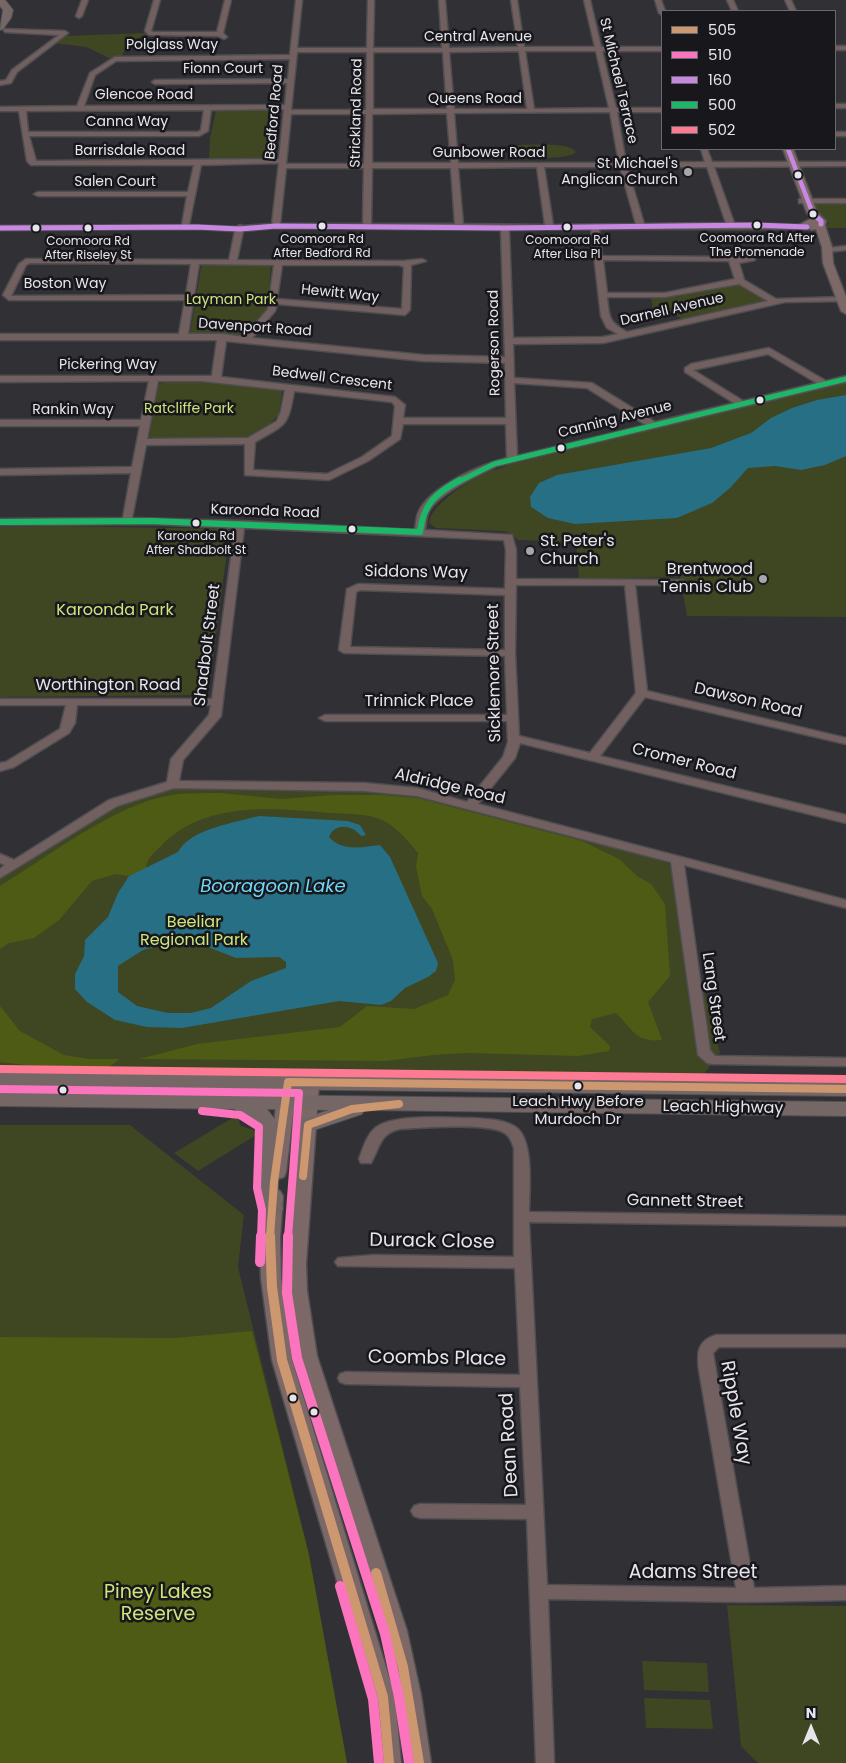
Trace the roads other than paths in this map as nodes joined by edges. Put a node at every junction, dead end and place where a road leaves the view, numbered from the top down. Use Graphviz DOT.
graph roads {
  1 [pos="0,0"];
  2 [pos="85,0"];
  3 [pos="157,0"];
  4 [pos="228,0"];
  5 [pos="299,0"];
  6 [pos="371,0"];
  7 [pos="442,0"];
  8 [pos="514,0"];
  9 [pos="587,0"];
  10 [pos="79,16"];
  11 [pos="1,29"];
  12 [pos="598,49"];
  13 [pos="661,49"];
  14 [pos="370,50"];
  15 [pos="446,50"];
  16 [pos="522,50"];
  17 [pos="294,54"];
  18 [pos="155,82"];
  19 [pos="291,82"];
  20 [pos="0,83"];
  21 [pos="836,105"];
  22 [pos="846,106"];
  23 [pos="208,107"];
  24 [pos="22,108"];
  25 [pos="80,108"];
  26 [pos="0,109"];
  27 [pos="288,109"];
  28 [pos="661,110"];
  29 [pos="451,111"];
  30 [pos="531,111"];
  31 [pos="613,111"];
  32 [pos="369,112"];
  33 [pos="25,134"];
  34 [pos="704,150"];
  35 [pos="785,150"];
  36 [pos="788,150"];
  37 [pos="198,163"];
  38 [pos="283,163"];
  39 [pos="710,164"];
  40 [pos="792,164"];
  41 [pos="846,164"];
  42 [pos="540,165"];
  43 [pos="623,165"];
  44 [pos="368,166"];
  45 [pos="454,166"];
  46 [pos="38,194"];
  47 [pos="192,194"];
  48 [pos="805,201"];
  49 [pos="846,201"];
  50 [pos="640,225"];
  51 [pos="731,225"];
  52 [pos="811,225"];
  53 [pos="276,226"];
  54 [pos="367,226"];
  55 [pos="459,226"];
  56 [pos="550,226"];
  57 [pos="595,226"];
  58 [pos="185,227"];
  59 [pos="505,227"];
  60 [pos="1,228"];
  61 [pos="240,228"];
  62 [pos="834,248"];
  63 [pos="598,258"];
  64 [pos="752,258"];
  65 [pos="233,260"];
  66 [pos="196,261"];
  67 [pos="422,261"];
  68 [pos="734,261"];
  69 [pos="278,262"];
  70 [pos="406,263"];
  71 [pos="828,263"];
  72 [pos="740,281"];
  73 [pos="603,295"];
  74 [pos="190,297"];
  75 [pos="842,299"];
  76 [pos="274,301"];
  77 [pos="774,302"];
  78 [pos="846,311"];
  79 [pos="402,313"];
  80 [pos="413,316"];
  81 [pos="626,335"];
  82 [pos="0,337"];
  83 [pos="182,337"];
  84 [pos="222,337"];
  85 [pos="247,339"];
  86 [pos="509,341"];
  87 [pos="508,360"];
  88 [pos="154,378"];
  89 [pos="0,379"];
  90 [pos="216,379"];
  91 [pos="846,379"];
  92 [pos="510,380"];
  93 [pos="825,384"];
  94 [pos="290,388"];
  95 [pos="741,404"];
  96 [pos="399,421"];
  97 [pos="510,421"];
  98 [pos="0,423"];
  99 [pos="146,423"];
  100 [pos="654,425"];
  101 [pos="250,441"];
  102 [pos="143,442"];
  103 [pos="512,459"];
  104 [pos="137,470"];
  105 [pos="0,472"];
  106 [pos="128,521"];
  107 [pos="0,522"];
  108 [pos="240,524"];
  109 [pos="420,532"];
  110 [pos="499,534"];
  111 [pos="630,582"];
  112 [pos="679,582"];
  113 [pos="510,587"];
  114 [pos="510,653"];
  115 [pos="642,693"];
  116 [pos="0,702"];
  117 [pos="72,702"];
  118 [pos="217,702"];
  119 [pos="325,718"];
  120 [pos="512,718"];
  121 [pos="514,738"];
  122 [pos="846,741"];
  123 [pos="593,757"];
  124 [pos="0,767"];
  125 [pos="173,784"];
  126 [pos="470,806"];
  127 [pos="846,819"];
  128 [pos="0,858"];
  129 [pos="677,862"];
  130 [pos="14,865"];
  131 [pos="0,874"];
  132 [pos="846,904"];
  133 [pos="846,1062"];
  134 [pos="0,1079"];
  135 [pos="846,1089"];
  136 [pos="287,1092"];
  137 [pos="310,1093"];
  138 [pos="514,1096"];
  139 [pos="0,1099"];
  140 [pos="237,1102"];
  141 [pos="374,1104"];
  142 [pos="846,1108"];
  143 [pos="308,1125"];
  144 [pos="366,1159"];
  145 [pos="272,1209"];
  146 [pos="523,1217"];
  147 [pos="846,1221"];
  148 [pos="343,1262"];
  149 [pos="522,1263"];
  150 [pos="846,1341"];
  151 [pos="346,1378"];
  152 [pos="528,1381"];
  153 [pos="420,1510"];
  154 [pos="535,1512"];
  155 [pos="539,1592"];
  156 [pos="846,1593"];
  157 [pos="746,1595"];
  158 [pos="388,1763"];
  159 [pos="419,1763"];
  160 [pos="545,1763"];
  1 -- 11 [label="highway"];
  2 -- 10 [label="street"];
  3 -- 4 [label="street"];
  5 -- 17 [label="street, Bedford Road"];
  6 -- 14 [label="street, Strickland Road"];
  7 -- 15 [label="street"];
  8 -- 16 [label="street"];
  9 -- 12 [label="street, St Michael Terrace"];
  11 -- 20 [label="street"];
  12 -- 13 [label="street, Central Avenue"];
  12 -- 16 [label="street, Central Avenue"];
  12 -- 31 [label="street, St Michael Terrace"];
  14 -- 15 [label="street, Central Avenue"];
  14 -- 17 [label="street, Central Avenue"];
  14 -- 32 [label="street, Strickland Road"];
  15 -- 16 [label="street, Central Avenue"];
  15 -- 29 [label="street"];
  16 -- 30 [label="street"];
  17 -- 19 [label="street, Bedford Road"];
  17 -- 25 [label="street, Polglass Way"];
  18 -- 19 [label="street, Fionn Court"];
  19 -- 27 [label="street, Bedford Road"];
  21 -- 22 [label="street"];
  23 -- 25 [label="street, Glencoe Road"];
  23 -- 27 [label="street, Glencoe Road"];
  23 -- 33 [label="street, Canna Way"];
  24 -- 25 [label="street, Glencoe Road"];
  24 -- 26 [label="street, Glencoe Road"];
  24 -- 33 [label="street, Barrisdale Road"];
  27 -- 32 [label="street, Queens Road"];
  27 -- 38 [label="street, Bedford Road"];
  28 -- 31 [label="street, Queens Road"];
  29 -- 30 [label="street, Queens Road"];
  29 -- 32 [label="street, Queens Road"];
  29 -- 45 [label="street"];
  30 -- 31 [label="street, Queens Road"];
  31 -- 43 [label="street, St Michael Terrace"];
  32 -- 44 [label="street, Strickland Road"];
  33 -- 37 [label="street, Barrisdale Road"];
  34 -- 39 [label="street"];
  35 -- 40 [label="main road"];
  36 -- 40 [label="main road"];
  37 -- 38 [label="street, Barrisdale Road"];
  37 -- 47 [label="street"];
  38 -- 44 [label="street, Gunbower Road"];
  38 -- 53 [label="street, Bedford Road"];
  39 -- 40 [label="street, Gunbower Road"];
  39 -- 43 [label="street, Gunbower Road"];
  39 -- 51 [label="street"];
  40 -- 41 [label="street, Gunbower Road"];
  40 -- 48 [label="main road"];
  42 -- 43 [label="street, Gunbower Road"];
  42 -- 45 [label="street, Gunbower Road"];
  42 -- 56 [label="street"];
  43 -- 50 [label="street, St Michael Terrace"];
  44 -- 45 [label="street, Gunbower Road"];
  44 -- 54 [label="street, Strickland Road"];
  45 -- 55 [label="street"];
  46 -- 47 [label="street, Salen Court"];
  47 -- 58 [label="street"];
  48 -- 49 [label="street"];
  48 -- 52 [label="main road"];
  50 -- 51 [label="street"];
  50 -- 57 [label="street"];
  51 -- 52 [label="street"];
  52 -- 62 [label="main road"];
  52 -- 71 [label="main road"];
  53 -- 54 [label="street"];
  53 -- 61 [label="street"];
  54 -- 55 [label="street"];
  55 -- 59 [label="street"];
  56 -- 57 [label="street"];
  56 -- 59 [label="street"];
  57 -- 63 [label="street"];
  58 -- 60 [label="street"];
  58 -- 61 [label="street"];
  59 -- 86 [label="street, Rogerson Road"];
  61 -- 65 [label="street"];
  62 -- 71 [label="main road"];
  63 -- 68 [label="street"];
  63 -- 73 [label="street"];
  64 -- 68 [label="street"];
  65 -- 66 [label="street, Boston Way"];
  65 -- 69 [label="street, Hewitt Way"];
  66 -- 74 [label="street"];
  66 -- 74 [label="street, Boston Way"];
  67 -- 70 [label="street, Hewitt Way"];
  68 -- 72 [label="street"];
  69 -- 70 [label="street, Hewitt Way"];
  69 -- 76 [label="street"];
  70 -- 79 [label="street"];
  71 -- 75 [label="main road"];
  72 -- 73 [label="street"];
  72 -- 77 [label="street"];
  73 -- 81 [label="street"];
  74 -- 83 [label="street"];
  75 -- 77 [label="street, Darnell Avenue"];
  75 -- 78 [label="main road"];
  76 -- 79 [label="street, Hewitt Way"];
  76 -- 85 [label="street"];
  77 -- 81 [label="street, Darnell Avenue"];
  79 -- 80 [label="street, Hewitt Way"];
  81 -- 86 [label="street, Darnell Avenue"];
  82 -- 83 [label="street, Davenport Road"];
  83 -- 84 [label="street, Davenport Road"];
  84 -- 85 [label="street, Davenport Road"];
  84 -- 90 [label="street"];
  85 -- 87 [label="street, Davenport Road"];
  86 -- 87 [label="street, Rogerson Road"];
  87 -- 92 [label="street, Rogerson Road"];
  88 -- 89 [label="street, Pickering Way"];
  88 -- 90 [label="street, Pickering Way"];
  88 -- 99 [label="street"];
  90 -- 94 [label="street, Bedwell Crescent"];
  91 -- 93 [label="street, Canning Avenue"];
  92 -- 97 [label="street, Rogerson Road"];
  92 -- 100 [label="street"];
  93 -- 95 [label="street, Canning Avenue"];
  93 -- 95 [label="street"];
  94 -- 96 [label="street, Bedwell Crescent"];
  94 -- 101 [label="street"];
  95 -- 100 [label="street, Canning Avenue"];
  96 -- 97 [label="street"];
  96 -- 101 [label="street"];
  97 -- 103 [label="street, Rogerson Road"];
  98 -- 99 [label="street, Rankin Way"];
  99 -- 102 [label="street"];
  100 -- 103 [label="street, Canning Avenue"];
  101 -- 102 [label="street"];
  102 -- 104 [label="street"];
  103 -- 109 [label="street, Canning Avenue"];
  104 -- 105 [label="street"];
  104 -- 106 [label="street"];
  106 -- 107 [label="street, Karoonda Road"];
  106 -- 108 [label="street, Karoonda Road"];
  108 -- 109 [label="street, Karoonda Road"];
  108 -- 118 [label="street, Shadbolt Street"];
  109 -- 110 [label="street, Karoonda Road"];
  110 -- 113 [label="street, Sicklemore Street"];
  111 -- 112 [label="street, Siddons Way"];
  111 -- 113 [label="street, Siddons Way"];
  111 -- 115 [label="street"];
  113 -- 114 [label="street, Sicklemore Street"];
  113 -- 114 [label="street, Siddons Way"];
  114 -- 120 [label="street, Sicklemore Street"];
  115 -- 122 [label="street, Dawson Road"];
  115 -- 123 [label="street"];
  116 -- 117 [label="street, Worthington Road"];
  117 -- 118 [label="street, Worthington Road"];
  117 -- 124 [label="street"];
  118 -- 125 [label="street, Shadbolt Street"];
  119 -- 120 [label="street, Trinnick Place"];
  120 -- 121 [label="street, Sicklemore Street"];
  121 -- 123 [label="street, Cromer Road"];
  121 -- 126 [label="street, Sicklemore Street"];
  123 -- 127 [label="street, Cromer Road"];
  125 -- 126 [label="street, Aldridge Road"];
  125 -- 130 [label="street, Aldridge Road"];
  126 -- 129 [label="street, Aldridge Road"];
  128 -- 130 [label="street"];
  129 -- 132 [label="street, Aldridge Road"];
  129 -- 133 [label="street, Lang Street"];
  130 -- 131 [label="street, Aldridge Road"];
  134 -- 136 [label="highway, Leach Highway"];
  135 -- 138 [label="highway, Leach Highway"];
  136 -- 137 [label="highway, Leach Highway"];
  136 -- 140 [label="highway, Leach Highway"];
  136 -- 145 [label="main road"];
  137 -- 138 [label="highway, Leach Highway"];
  137 -- 141 [label="highway, Leach Highway"];
  137 -- 143 [label="main road"];
  138 -- 141 [label="highway, Leach Highway"];
  138 -- 142 [label="highway, Leach Highway"];
  139 -- 140 [label="highway, Leach Highway"];
  140 -- 145 [label="highway"];
  141 -- 143 [label="highway"];
  143 -- 159 [label="main road"];
  144 -- 146 [label="street, Dean Road"];
  145 -- 158 [label="main road"];
  146 -- 147 [label="street, Gannett Street"];
  146 -- 149 [label="street, Dean Road"];
  148 -- 149 [label="street, Durack Close"];
  149 -- 152 [label="street, Dean Road"];
  150 -- 157 [label="street, Ripple Way"];
  151 -- 152 [label="street, Coombs Place"];
  152 -- 154 [label="street, Dean Road"];
  153 -- 154 [label="street"];
  154 -- 155 [label="street, Dean Road"];
  155 -- 157 [label="street, Adams Street"];
  155 -- 160 [label="street, Dean Road"];
  156 -- 157 [label="street, Adams Street"];
}
